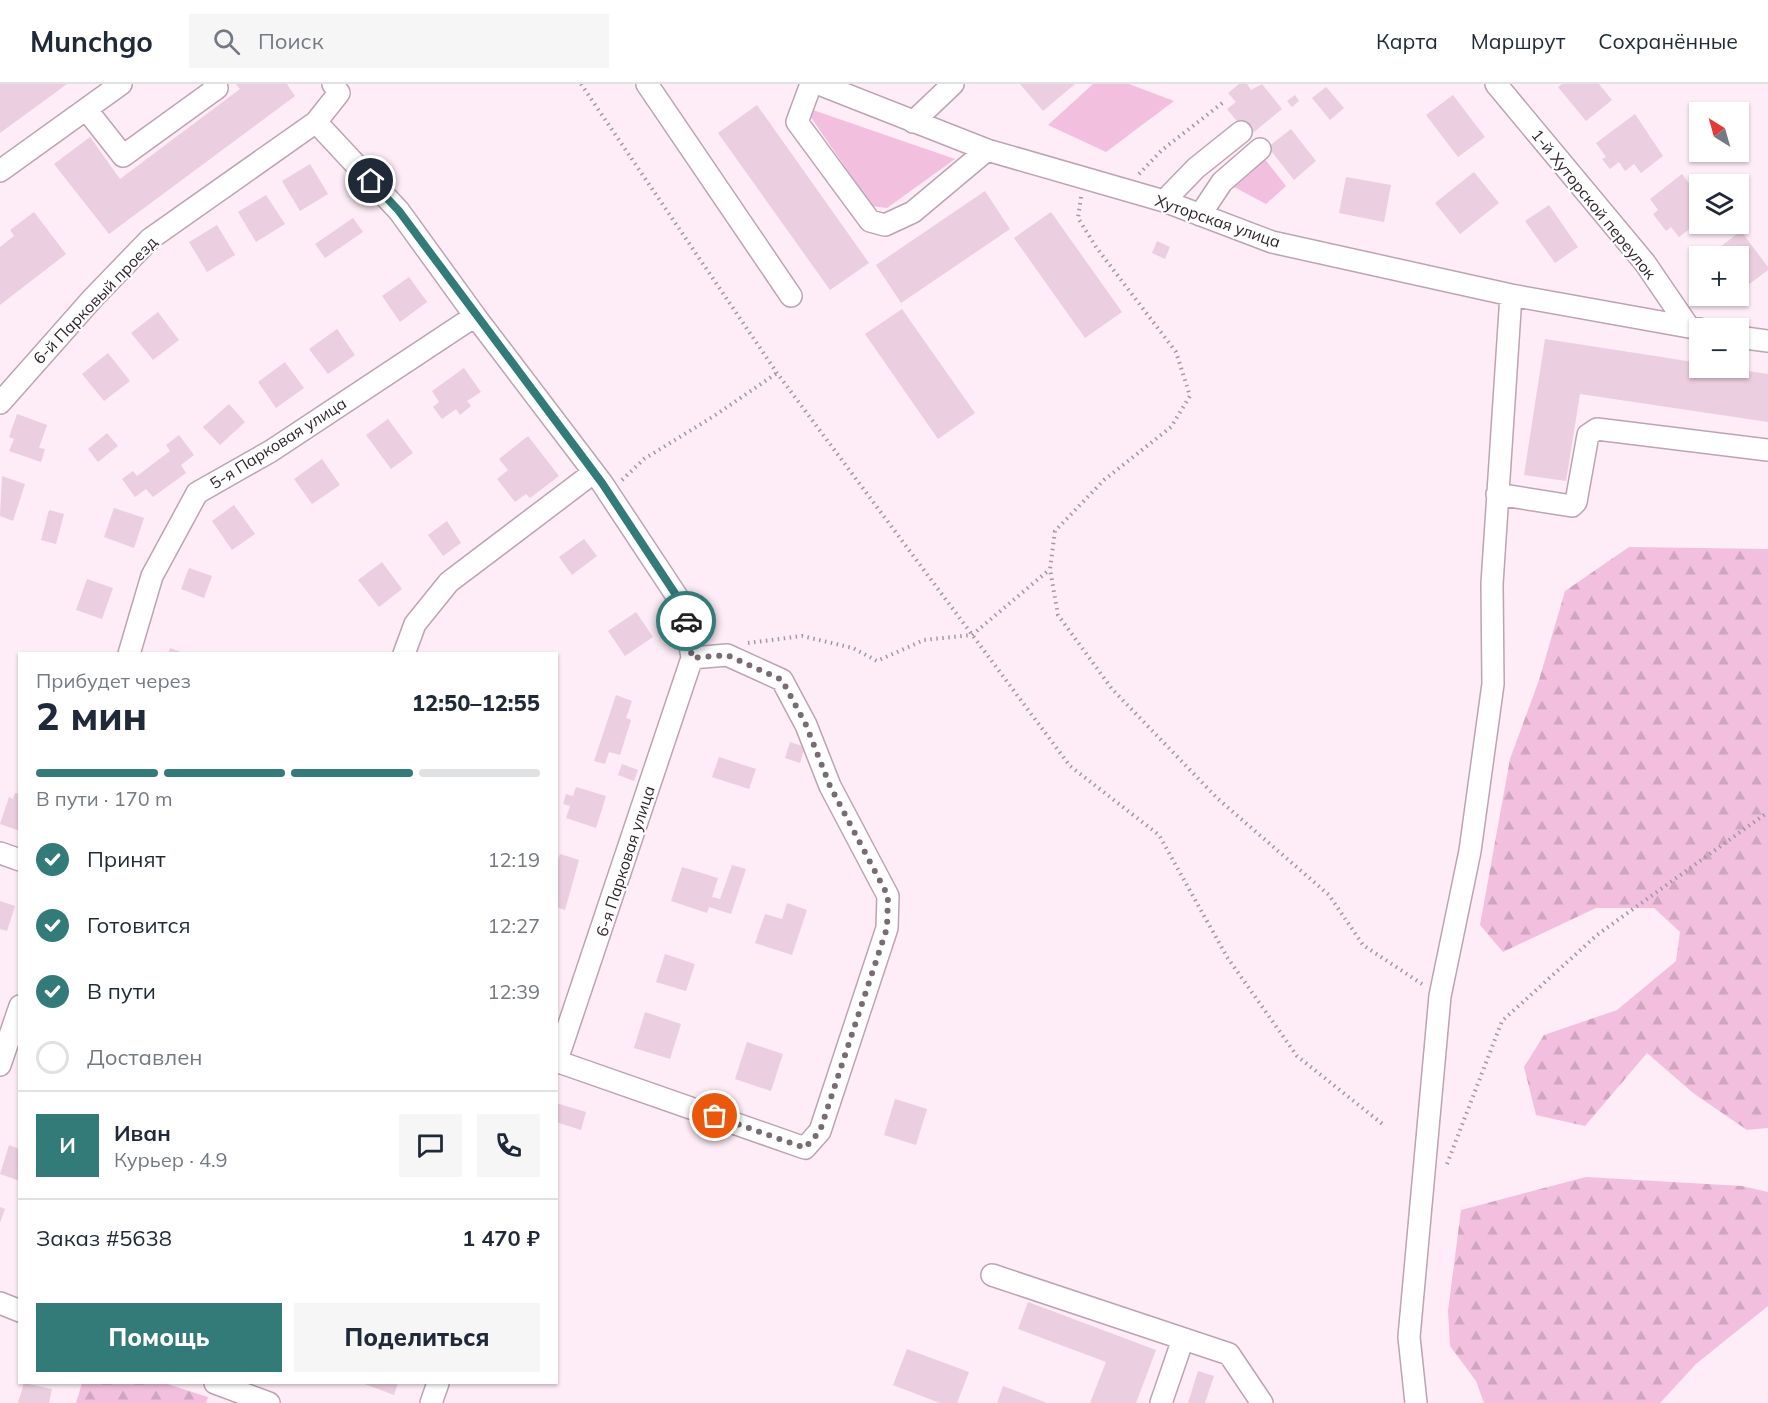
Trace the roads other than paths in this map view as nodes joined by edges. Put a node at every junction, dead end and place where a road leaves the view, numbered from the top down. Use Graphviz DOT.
graph roads {
  1 [pos="121,84"];
  2 [pos="214,84"];
  3 [pos="333,84"];
  4 [pos="647,84"];
  5 [pos="811,84"];
  6 [pos="819,84"];
  7 [pos="953,84"];
  8 [pos="1496,84"];
  9 [pos="86,109"];
  10 [pos="316,122"];
  11 [pos="913,122"];
  12 [pos="1241,132"];
  13 [pos="1260,149"];
  14 [pos="987,150"];
  15 [pos="0,171"];
  16 [pos="1164,201"];
  17 [pos="1200,215"];
  18 [pos="1510,295"];
  19 [pos="791,296"];
  20 [pos="475,316"];
  21 [pos="1689,320"];
  22 [pos="1689,326"];
  23 [pos="1749,338"];
  24 [pos="1768,341"];
  25 [pos="0,403"];
  26 [pos="1768,450"];
  27 [pos="593,473"];
  28 [pos="1497,494"];
  29 [pos="130,652"];
  30 [pos="405,652"];
  31 [pos="692,658"];
  32 [pos="0,853"];
  33 [pos="18,859"];
  34 [pos="18,1012"];
  35 [pos="558,1059"];
  36 [pos="558,1062"];
  37 [pos="0,1065"];
  38 [pos="992,1275"];
  39 [pos="0,1304"];
  40 [pos="18,1310"];
  41 [pos="1183,1339"];
  42 [pos="220,1384"];
  43 [pos="438,1384"];
  44 [pos="269,1403"];
  45 [pos="430,1403"];
  46 [pos="1161,1403"];
  47 [pos="1262,1403"];
  48 [pos="1416,1403"];
  1 -- 9 [label="street"];
  2 -- 9 [label="street"];
  3 -- 10 [label="street, 6-й Парковый проезд"];
  4 -- 19 [label="street"];
  5 -- 14 [label="street"];
  6 -- 11 [label="street, Хуторская улица"];
  7 -- 11 [label="street"];
  8 -- 21 [label="street, 1-й Хуторской переулок"];
  9 -- 15 [label="street"];
  10 -- 20 [label="street"];
  10 -- 25 [label="street, 6-й Парковый проезд"];
  11 -- 14 [label="street, Хуторская улица"];
  12 -- 16 [label="street"];
  13 -- 17 [label="street"];
  14 -- 16 [label="street, Хуторская улица"];
  16 -- 17 [label="street, Хуторская улица"];
  17 -- 18 [label="street, Хуторская улица"];
  18 -- 22 [label="street, Хуторская улица"];
  18 -- 28 [label="street"];
  20 -- 27 [label="street"];
  20 -- 29 [label="street, 5-я Парковая улица"];
  23 -- 24 [label="street"];
  26 -- 28 [label="street"];
  27 -- 30 [label="street"];
  27 -- 31 [label="street"];
  28 -- 48 [label="street"];
  31 -- 35 [label="street, 6-я Парковая улица"];
  31 -- 36 [label="street"];
  32 -- 33 [label="street"];
  34 -- 37 [label="street"];
  38 -- 41 [label="street"];
  39 -- 40 [label="street"];
  41 -- 46 [label="street"];
  41 -- 47 [label="street"];
  42 -- 44 [label="street"];
  43 -- 45 [label="street"];
}
